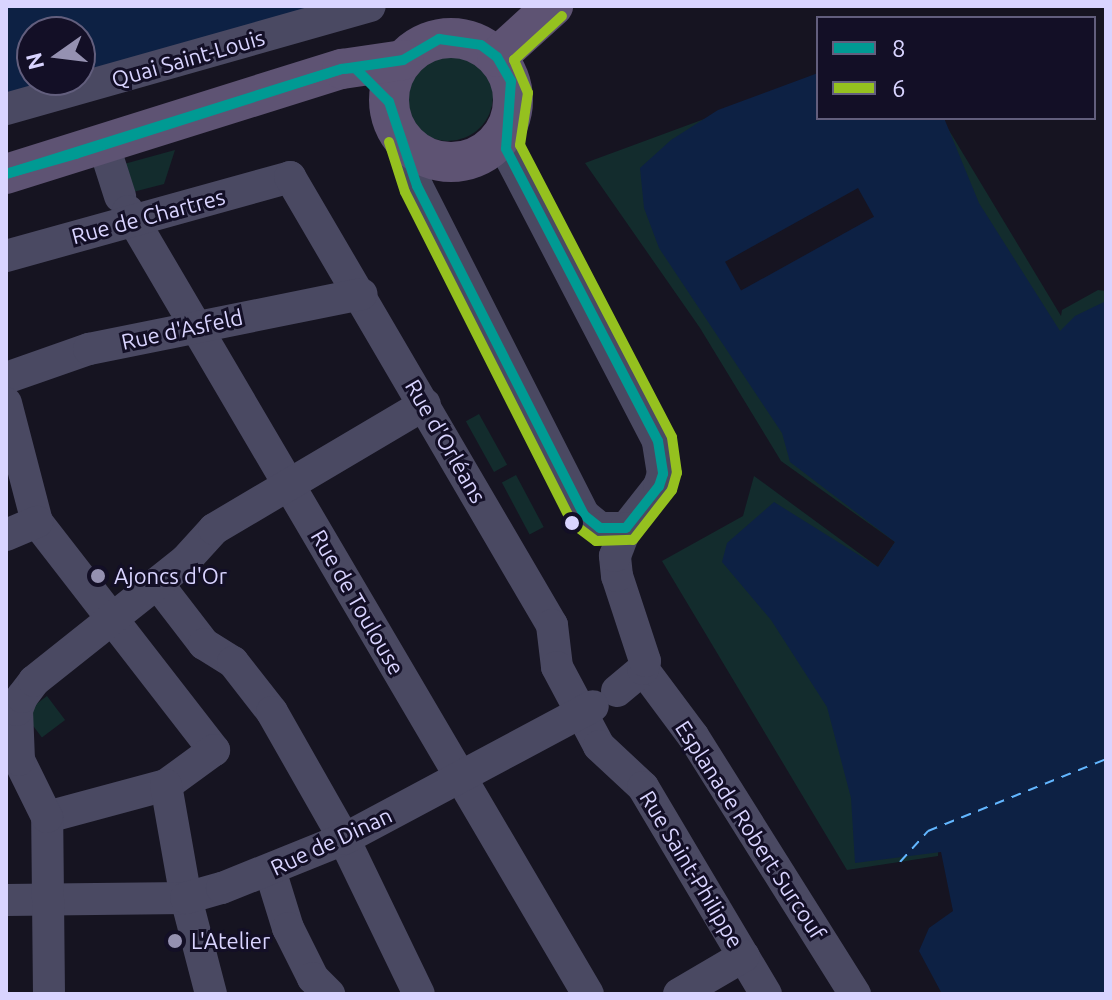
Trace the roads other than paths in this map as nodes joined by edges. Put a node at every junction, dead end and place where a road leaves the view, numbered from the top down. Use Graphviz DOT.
graph roads {
  1 [pos="370,6"];
  2 [pos="553,6"];
  3 [pos="497,57"];
  4 [pos="403,60"];
  5 [pos="355,68"];
  6 [pos="6,109"];
  7 [pos="396,120"];
  8 [pos="504,133"];
  9 [pos="103,143"];
  10 [pos="6,174"];
  11 [pos="290,177"];
  12 [pos="127,208"];
  13 [pos="6,256"];
  14 [pos="361,294"];
  15 [pos="194,326"];
  16 [pos="6,378"];
  17 [pos="6,403"];
  18 [pos="425,404"];
  19 [pos="14,454"];
  20 [pos="290,482"];
  21 [pos="37,522"];
  22 [pos="626,528"];
  23 [pos="6,535"];
  24 [pos="157,583"];
  25 [pos="114,617"];
  26 [pos="643,669"];
  27 [pos="597,704"];
  28 [pos="13,760"];
  29 [pos="459,779"];
  30 [pos="166,785"];
  31 [pos="47,817"];
  32 [pos="344,839"];
  33 [pos="270,870"];
  34 [pos="186,898"];
  35 [pos="6,900"];
  36 [pos="47,900"];
  37 [pos="744,956"];
  38 [pos="208,982"];
  39 [pos="322,993"];
  40 [pos="49,994"];
  41 [pos="419,994"];
  42 [pos="588,994"];
  43 [pos="679,994"];
  44 [pos="766,994"];
  45 [pos="855,994"];
  1 -- 6 [label="street, Quai Saint-Louis"];
  2 -- 3 [label="main road"];
  3 -- 4 [label="main road"];
  3 -- 8 [label="main road"];
  4 -- 5 [label="main road"];
  4 -- 7 [label="main road"];
  5 -- 7 [label="main road"];
  5 -- 9 [label="main road"];
  7 -- 8 [label="main road"];
  7 -- 22 [label="street"];
  8 -- 22 [label="street"];
  9 -- 10 [label="main road"];
  9 -- 12 [label="street, Rue de Toulouse"];
  11 -- 12 [label="street, Rue de Chartres"];
  11 -- 14 [label="street, Rue d'Orléans"];
  12 -- 13 [label="street, Rue de Chartres"];
  12 -- 15 [label="street, Rue de Toulouse"];
  14 -- 15 [label="street, Rue d'Asfeld"];
  14 -- 18 [label="street, Rue d'Orléans"];
  15 -- 16 [label="street, Rue d'Asfeld"];
  15 -- 20 [label="street, Rue de Toulouse"];
  17 -- 19 [label="street"];
  18 -- 20 [label="street"];
  18 -- 27 [label="street, Rue d'Orléans"];
  19 -- 21 [label="street"];
  20 -- 24 [label="street"];
  20 -- 29 [label="street, Rue de Toulouse"];
  21 -- 23 [label="street"];
  21 -- 25 [label="street"];
  22 -- 26 [label="street"];
  24 -- 25 [label="street"];
  24 -- 32 [label="street"];
  25 -- 28 [label="street"];
  25 -- 30 [label="street"];
  26 -- 27 [label="street, Rue de Dinan"];
  26 -- 45 [label="street, Esplanade Robert Surcouf"];
  27 -- 29 [label="street, Rue de Dinan"];
  27 -- 37 [label="street, Rue Saint-Philippe"];
  28 -- 31 [label="street"];
  29 -- 32 [label="street, Rue de Dinan"];
  29 -- 42 [label="street, Rue de Toulouse"];
  30 -- 31 [label="street"];
  30 -- 34 [label="street"];
  31 -- 36 [label="street"];
  32 -- 33 [label="street, Rue de Dinan"];
  32 -- 41 [label="street"];
  33 -- 34 [label="street, Rue de Dinan"];
  33 -- 39 [label="street"];
  34 -- 36 [label="street, Rue de Dinan"];
  34 -- 38 [label="street"];
  35 -- 36 [label="street, Rue de Dinan"];
  36 -- 40 [label="street"];
  37 -- 43 [label="street"];
  37 -- 44 [label="street, Rue Saint-Philippe"];
}
